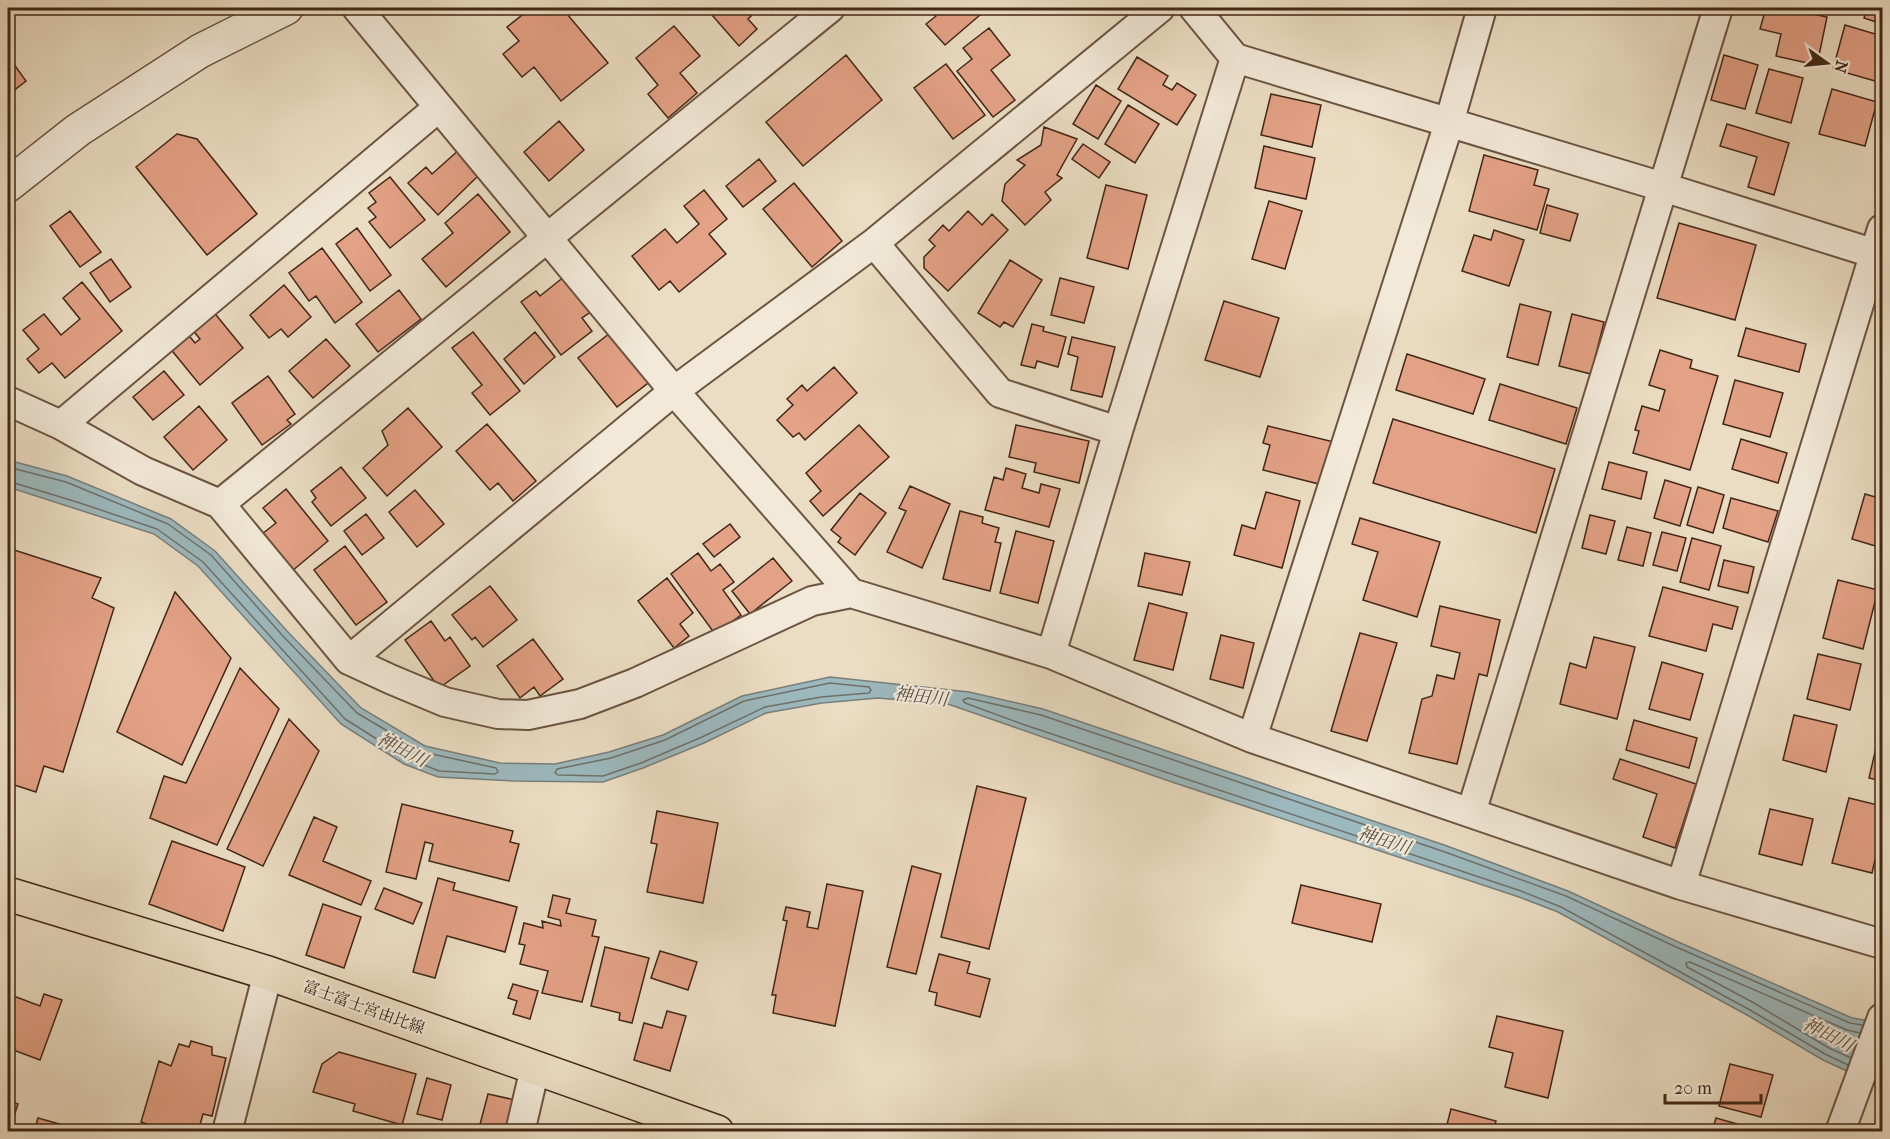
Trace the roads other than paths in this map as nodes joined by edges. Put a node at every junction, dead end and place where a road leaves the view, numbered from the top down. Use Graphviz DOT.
graph roads {
  1 [pos="286,8"];
  2 [pos="357,8"];
  3 [pos="830,8"];
  4 [pos="1160,8"];
  5 [pos="1194,8"];
  6 [pos="1482,8"];
  7 [pos="1718,8"];
  8 [pos="1235,58"];
  9 [pos="439,107"];
  10 [pos="1449,123"];
  11 [pos="8,185"];
  12 [pos="1663,187"];
  13 [pos="547,238"];
  14 [pos="874,243"];
  15 [pos="1880,246"];
  16 [pos="674,391"];
  17 [pos="8,401"];
  18 [pos="61,425"];
  19 [pos="1118,431"];
  20 [pos="219,504"];
  21 [pos="851,593"];
  22 [pos="1051,654"];
  23 [pos="349,660"];
  24 [pos="1252,738"];
  25 [pos="1471,813"];
  26 [pos="1681,885"];
  27 [pos="8,894"];
  28 [pos="1882,944"];
  29 [pos="268,973"];
  30 [pos="1882,1020"];
  31 [pos="535,1068"];
  32 [pos="662,1122"];
  33 [pos="1844,1122"];
  34 [pos="227,1131"];
  35 [pos="520,1131"];
  36 [pos="717,1131"];
  1 -- 11 [label="street"];
  2 -- 9 [label="street"];
  3 -- 13 [label="street"];
  4 -- 14 [label="street"];
  5 -- 8 [label="street"];
  6 -- 10 [label="street"];
  7 -- 12 [label="street"];
  8 -- 10 [label="street"];
  8 -- 19 [label="street"];
  9 -- 13 [label="street"];
  9 -- 18 [label="street"];
  10 -- 12 [label="street"];
  10 -- 24 [label="street"];
  12 -- 15 [label="street"];
  12 -- 25 [label="street"];
  13 -- 16 [label="street"];
  13 -- 20 [label="street"];
  14 -- 16 [label="street"];
  14 -- 19 [label="street"];
  15 -- 26 [label="street"];
  16 -- 21 [label="street"];
  16 -- 23 [label="street"];
  17 -- 18 [label="street"];
  18 -- 20 [label="street"];
  19 -- 22 [label="street"];
  20 -- 23 [label="street"];
  21 -- 22 [label="street"];
  21 -- 23 [label="street"];
  22 -- 24 [label="street"];
  24 -- 25 [label="street"];
  25 -- 26 [label="street"];
  26 -- 28 [label="street"];
  27 -- 29 [label="main road, 富士富士宮由比線"];
  29 -- 31 [label="main road, 富士富士宮由比線"];
  29 -- 34 [label="street"];
  30 -- 33 [label="street"];
  31 -- 32 [label="main road, 富士富士宮由比線"];
  31 -- 35 [label="street"];
  32 -- 36 [label="main road, 富士富士宮由比線"];
}
